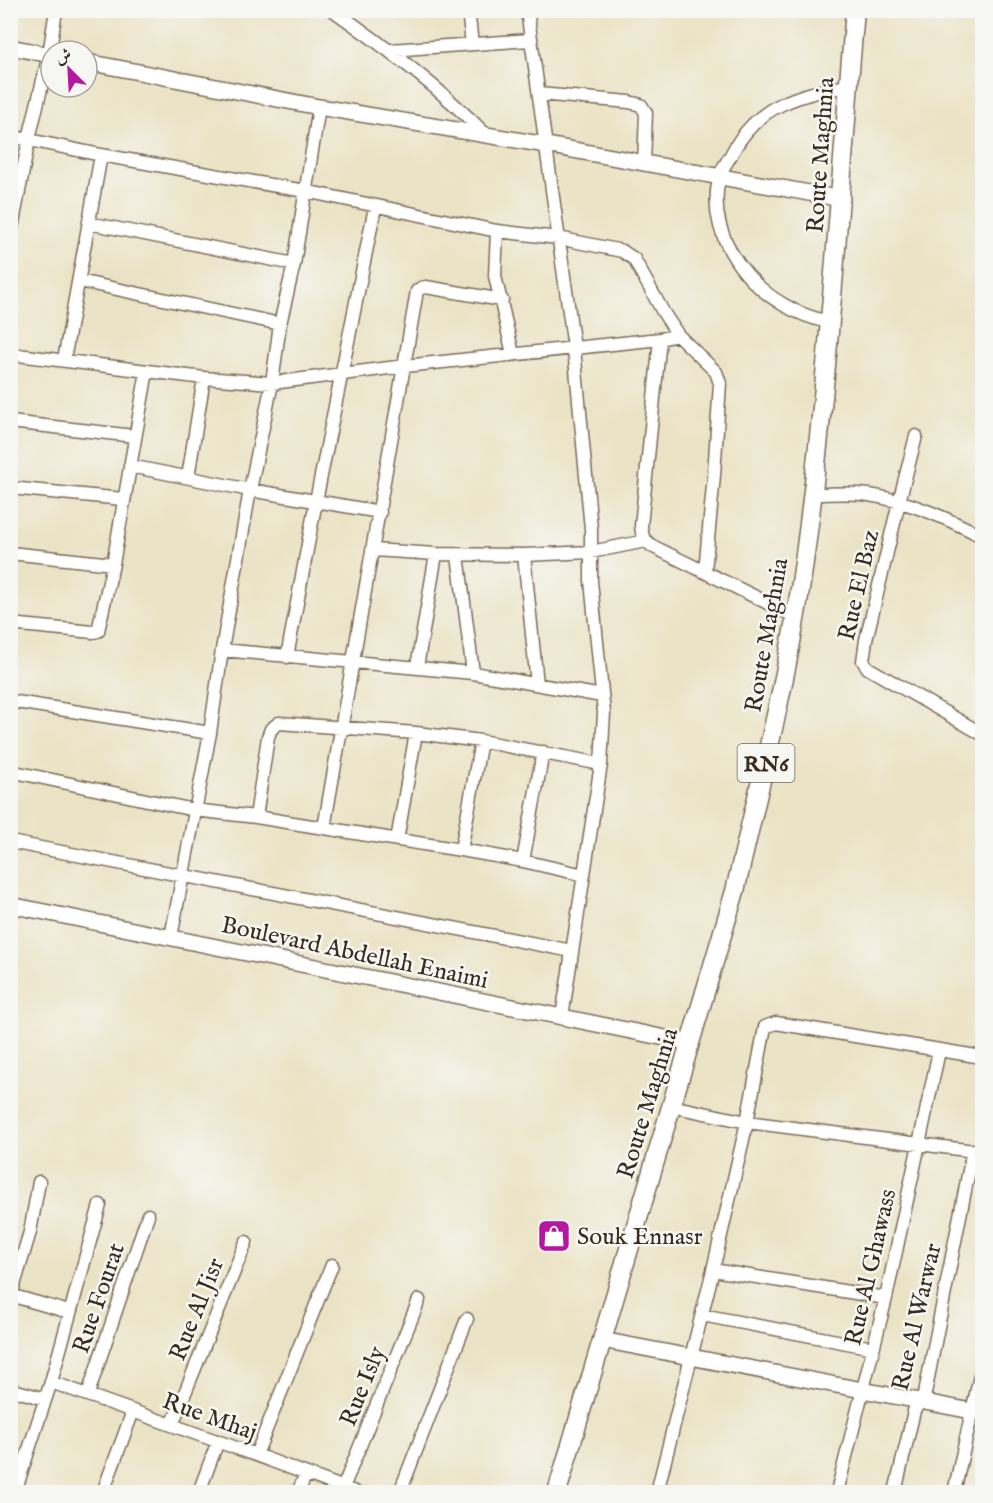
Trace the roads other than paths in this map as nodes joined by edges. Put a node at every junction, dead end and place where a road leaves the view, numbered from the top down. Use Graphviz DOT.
graph roads {
  1 [pos="56,10"];
  2 [pos="333,10"];
  3 [pos="468,10"];
  4 [pos="527,10"];
  5 [pos="855,10"];
  6 [pos="52,39"];
  7 [pos="530,40"];
  8 [pos="472,44"];
  9 [pos="10,47"];
  10 [pos="390,50"];
  11 [pos="39,53"];
  12 [pos="99,64"];
  13 [pos="849,86"];
  14 [pos="539,94"];
  15 [pos="39,99"];
  16 [pos="319,107"];
  17 [pos="486,135"];
  18 [pos="10,136"];
  19 [pos="29,139"];
  20 [pos="546,145"];
  21 [pos="101,155"];
  22 [pos="644,164"];
  23 [pos="719,177"];
  24 [pos="306,191"];
  25 [pos="842,199"];
  26 [pos="375,207"];
  27 [pos="89,223"];
  28 [pos="497,231"];
  29 [pos="10,238"];
  30 [pos="558,238"];
  31 [pos="294,264"];
  32 [pos="79,281"];
  33 [pos="502,300"];
  34 [pos="831,323"];
  35 [pos="280,324"];
  36 [pos="678,335"];
  37 [pos="660,339"];
  38 [pos="574,348"];
  39 [pos="10,354"];
  40 [pos="513,354"];
  41 [pos="64,360"];
  42 [pos="405,366"];
  43 [pos="147,370"];
  44 [pos="341,375"];
  45 [pos="204,378"];
  46 [pos="272,383"];
  47 [pos="10,422"];
  48 [pos="134,436"];
  49 [pos="916,436"];
  50 [pos="130,466"];
  51 [pos="188,477"];
  52 [pos="10,488"];
  53 [pos="250,490"];
  54 [pos="813,494"];
  55 [pos="123,499"];
  56 [pos="316,501"];
  57 [pos="898,502"];
  58 [pos="380,512"];
  59 [pos="982,536"];
  60 [pos="646,541"];
  61 [pos="373,550"];
  62 [pos="591,552"];
  63 [pos="10,553"];
  64 [pos="436,554"];
  65 [pos="458,555"];
  66 [pos="524,555"];
  67 [pos="113,564"];
  68 [pos="705,571"];
  69 [pos="796,617"];
  70 [pos="10,624"];
  71 [pos="222,650"];
  72 [pos="288,657"];
  73 [pos="352,661"];
  74 [pos="417,667"];
  75 [pos="472,673"];
  76 [pos="537,684"];
  77 [pos="602,696"];
  78 [pos="10,700"];
  79 [pos="341,728"];
  80 [pos="210,733"];
  81 [pos="416,733"];
  82 [pos="982,734"];
  83 [pos="481,741"];
  84 [pos="543,752"];
  85 [pos="601,765"];
  86 [pos="10,771"];
  87 [pos="194,810"];
  88 [pos="256,817"];
  89 [pos="324,828"];
  90 [pos="397,840"];
  91 [pos="10,842"];
  92 [pos="460,850"];
  93 [pos="523,861"];
  94 [pos="584,875"];
  95 [pos="183,877"];
  96 [pos="10,905"];
  97 [pos="171,937"];
  98 [pos="572,951"];
  99 [pos="562,1017"];
  100 [pos="690,1043"];
  101 [pos="939,1051"];
  102 [pos="982,1057"];
  103 [pos="671,1106"];
  104 [pos="747,1122"];
  105 [pos="919,1143"];
  106 [pos="978,1151"];
  107 [pos="39,1182"];
  108 [pos="100,1205"];
  109 [pos="148,1215"];
  110 [pos="246,1242"];
  111 [pos="332,1265"];
  112 [pos="713,1270"];
  113 [pos="11,1295"];
  114 [pos="886,1298"];
  115 [pos="419,1300"];
  116 [pos="69,1312"];
  117 [pos="702,1315"];
  118 [pos="467,1319"];
  119 [pos="602,1340"];
  120 [pos="873,1348"];
  121 [pos="691,1357"];
  122 [pos="982,1368"];
  123 [pos="51,1382"];
  124 [pos="10,1389"];
  125 [pos="862,1391"];
  126 [pos="88,1394"];
  127 [pos="45,1399"];
  128 [pos="921,1402"];
  129 [pos="133,1411"];
  130 [pos="978,1412"];
  131 [pos="172,1425"];
  132 [pos="218,1442"];
  133 [pos="256,1455"];
  134 [pos="306,1474"];
  135 [pos="350,1490"];
  136 [pos="15,1492"];
  137 [pos="103,1492"];
  138 [pos="199,1492"];
  139 [pos="298,1492"];
  140 [pos="400,1492"];
  141 [pos="557,1492"];
  142 [pos="657,1492"];
  143 [pos="837,1492"];
  144 [pos="895,1492"];
  145 [pos="954,1492"];
  1 -- 6 [label="street"];
  2 -- 10 [label="street"];
  3 -- 8 [label="street"];
  4 -- 7 [label="street"];
  5 -- 13 [label="main road, Route Maghnia / RN6"];
  7 -- 8 [label="street"];
  7 -- 14 [label="street"];
  8 -- 10 [label="street"];
  9 -- 11 [label="street"];
  10 -- 17 [label="street"];
  12 -- 16 [label="street"];
  13 -- 23 [label="street"];
  13 -- 25 [label="main road, Route Maghnia / RN6"];
  14 -- 20 [label="street"];
  14 -- 22 [label="street"];
  15 -- 19 [label="street"];
  16 -- 17 [label="street"];
  16 -- 24 [label="street"];
  17 -- 20 [label="street"];
  18 -- 19 [label="street"];
  19 -- 21 [label="street"];
  19 -- 29 [label="street"];
  20 -- 22 [label="street"];
  20 -- 30 [label="street"];
  21 -- 24 [label="street"];
  21 -- 27 [label="street"];
  22 -- 23 [label="street"];
  23 -- 25 [label="street"];
  23 -- 34 [label="street"];
  24 -- 26 [label="street"];
  24 -- 31 [label="street"];
  25 -- 34 [label="main road, Route Maghnia / RN6"];
  26 -- 28 [label="street"];
  26 -- 44 [label="street"];
  27 -- 31 [label="street"];
  27 -- 32 [label="street"];
  28 -- 30 [label="street"];
  28 -- 33 [label="street"];
  30 -- 36 [label="street"];
  30 -- 38 [label="street"];
  31 -- 35 [label="street"];
  32 -- 35 [label="street"];
  32 -- 41 [label="street"];
  33 -- 40 [label="street"];
  33 -- 42 [label="street"];
  34 -- 54 [label="main road, Route Maghnia / RN6"];
  35 -- 46 [label="street"];
  36 -- 37 [label="street"];
  36 -- 68 [label="street"];
  37 -- 38 [label="street"];
  37 -- 60 [label="street"];
  38 -- 40 [label="street"];
  38 -- 62 [label="street"];
  39 -- 41 [label="street"];
  40 -- 42 [label="street"];
  41 -- 43 [label="street"];
  42 -- 44 [label="street"];
  42 -- 58 [label="street"];
  43 -- 45 [label="street"];
  43 -- 48 [label="street"];
  44 -- 46 [label="street"];
  44 -- 56 [label="street"];
  45 -- 46 [label="street"];
  45 -- 51 [label="street"];
  46 -- 53 [label="street"];
  47 -- 48 [label="street"];
  48 -- 50 [label="street"];
  49 -- 57 [label="street"];
  50 -- 51 [label="street"];
  50 -- 55 [label="street"];
  51 -- 53 [label="street"];
  52 -- 55 [label="street"];
  53 -- 56 [label="street"];
  53 -- 71 [label="street"];
  54 -- 57 [label="street, Rue El Baz"];
  54 -- 69 [label="main road, Route Maghnia / RN6"];
  55 -- 67 [label="street"];
  56 -- 58 [label="street"];
  56 -- 72 [label="street"];
  57 -- 59 [label="street"];
  57 -- 82 [label="street, Rue El Baz"];
  58 -- 61 [label="street"];
  60 -- 62 [label="street"];
  60 -- 68 [label="street"];
  61 -- 64 [label="street"];
  61 -- 73 [label="street"];
  62 -- 66 [label="street"];
  62 -- 77 [label="street"];
  63 -- 67 [label="street"];
  64 -- 65 [label="street"];
  64 -- 74 [label="street"];
  65 -- 66 [label="street"];
  65 -- 75 [label="street"];
  66 -- 76 [label="street"];
  67 -- 70 [label="street"];
  68 -- 69 [label="street"];
  69 -- 100 [label="main road, Route Maghnia / RN6"];
  71 -- 72 [label="street"];
  71 -- 80 [label="street"];
  72 -- 73 [label="street"];
  73 -- 74 [label="street"];
  73 -- 79 [label="street"];
  74 -- 75 [label="street"];
  75 -- 76 [label="street"];
  76 -- 77 [label="street"];
  77 -- 85 [label="street"];
  78 -- 80 [label="street"];
  79 -- 81 [label="street"];
  79 -- 88 [label="street"];
  79 -- 89 [label="street"];
  80 -- 87 [label="street"];
  81 -- 83 [label="street"];
  81 -- 90 [label="street"];
  83 -- 84 [label="street"];
  83 -- 92 [label="street"];
  84 -- 85 [label="street"];
  84 -- 93 [label="street"];
  85 -- 94 [label="street"];
  86 -- 87 [label="street"];
  87 -- 88 [label="street"];
  87 -- 95 [label="street"];
  88 -- 89 [label="street"];
  89 -- 90 [label="street"];
  90 -- 92 [label="street"];
  91 -- 95 [label="street"];
  92 -- 93 [label="street"];
  93 -- 94 [label="street"];
  94 -- 98 [label="street"];
  95 -- 97 [label="street"];
  95 -- 98 [label="street"];
  96 -- 97 [label="street, Boulevard Abdellah Enaimi"];
  97 -- 99 [label="street, Boulevard Abdellah Enaimi"];
  98 -- 99 [label="street"];
  99 -- 100 [label="street, Boulevard Abdellah Enaimi"];
  100 -- 103 [label="main road, Route Maghnia / RN6"];
  101 -- 102 [label="street"];
  101 -- 104 [label="street"];
  101 -- 105 [label="street, Rue Al Ghawass"];
  103 -- 104 [label="street"];
  103 -- 119 [label="main road, Route Maghnia / RN6"];
  104 -- 105 [label="street"];
  104 -- 112 [label="street"];
  105 -- 106 [label="street"];
  105 -- 114 [label="street, Rue Al Ghawass"];
  106 -- 128 [label="street, Rue Al Warwar"];
  107 -- 113 [label="street"];
  108 -- 116 [label="street"];
  109 -- 126 [label="street, Rue Fourat"];
  110 -- 131 [label="street, Rue Al Jisr"];
  111 -- 133 [label="street"];
  112 -- 114 [label="street"];
  112 -- 117 [label="street"];
  113 -- 116 [label="street"];
  114 -- 120 [label="street, Rue Al Ghawass"];
  115 -- 135 [label="street, Rue Isly"];
  116 -- 123 [label="street"];
  117 -- 120 [label="street"];
  117 -- 121 [label="street"];
  118 -- 140 [label="street"];
  119 -- 121 [label="street"];
  119 -- 141 [label="main road, Route Maghnia / RN6"];
  120 -- 125 [label="street, Rue Al Ghawass"];
  121 -- 125 [label="street"];
  121 -- 142 [label="street"];
  122 -- 130 [label="street"];
  123 -- 126 [label="street, Rue Mhaj"];
  123 -- 127 [label="street"];
  124 -- 127 [label="street"];
  125 -- 128 [label="street"];
  125 -- 143 [label="street, Rue Al Ghawass"];
  126 -- 129 [label="street, Rue Mhaj"];
  127 -- 136 [label="street"];
  128 -- 130 [label="street"];
  128 -- 144 [label="street, Rue Al Warwar"];
  129 -- 131 [label="street, Rue Mhaj"];
  129 -- 137 [label="street"];
  130 -- 145 [label="street"];
  131 -- 132 [label="street, Rue Mhaj"];
  132 -- 133 [label="street, Rue Mhaj"];
  132 -- 138 [label="street"];
  133 -- 134 [label="street, Rue Mhaj"];
  134 -- 135 [label="street, Rue Mhaj"];
  134 -- 139 [label="street"];
}
